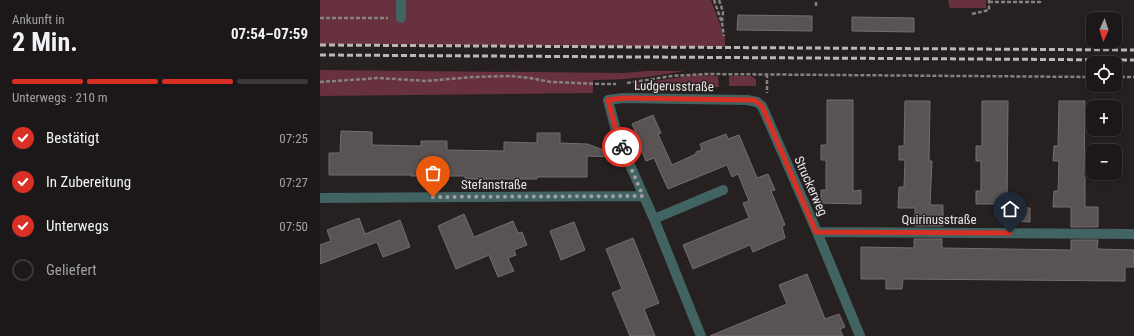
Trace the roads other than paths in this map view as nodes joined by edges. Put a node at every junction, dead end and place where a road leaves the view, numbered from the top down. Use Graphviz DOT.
graph roads {
  1 [pos="401,0"];
  2 [pos="400,18"];
  3 [pos="747,100"];
  4 [pos="723,190"];
  5 [pos="643,196"];
  6 [pos="320,198"];
  7 [pos="654,219"];
  8 [pos="816,232"];
  9 [pos="1134,234"];
  10 [pos="701,336"];
  11 [pos="860,336"];
  1 -- 2 [label="street"];
  3 -- 5 [label="street, Ludgerusstraße"];
  3 -- 8 [label="street, Struckerweg"];
  4 -- 7 [label="street"];
  5 -- 6 [label="street, Stefanstraße"];
  5 -- 7 [label="street, Ludgerusstraße"];
  7 -- 10 [label="street, Ludgerusstraße"];
  8 -- 9 [label="street, Quirinusstraße"];
  8 -- 11 [label="street, Struckerweg"];
}
